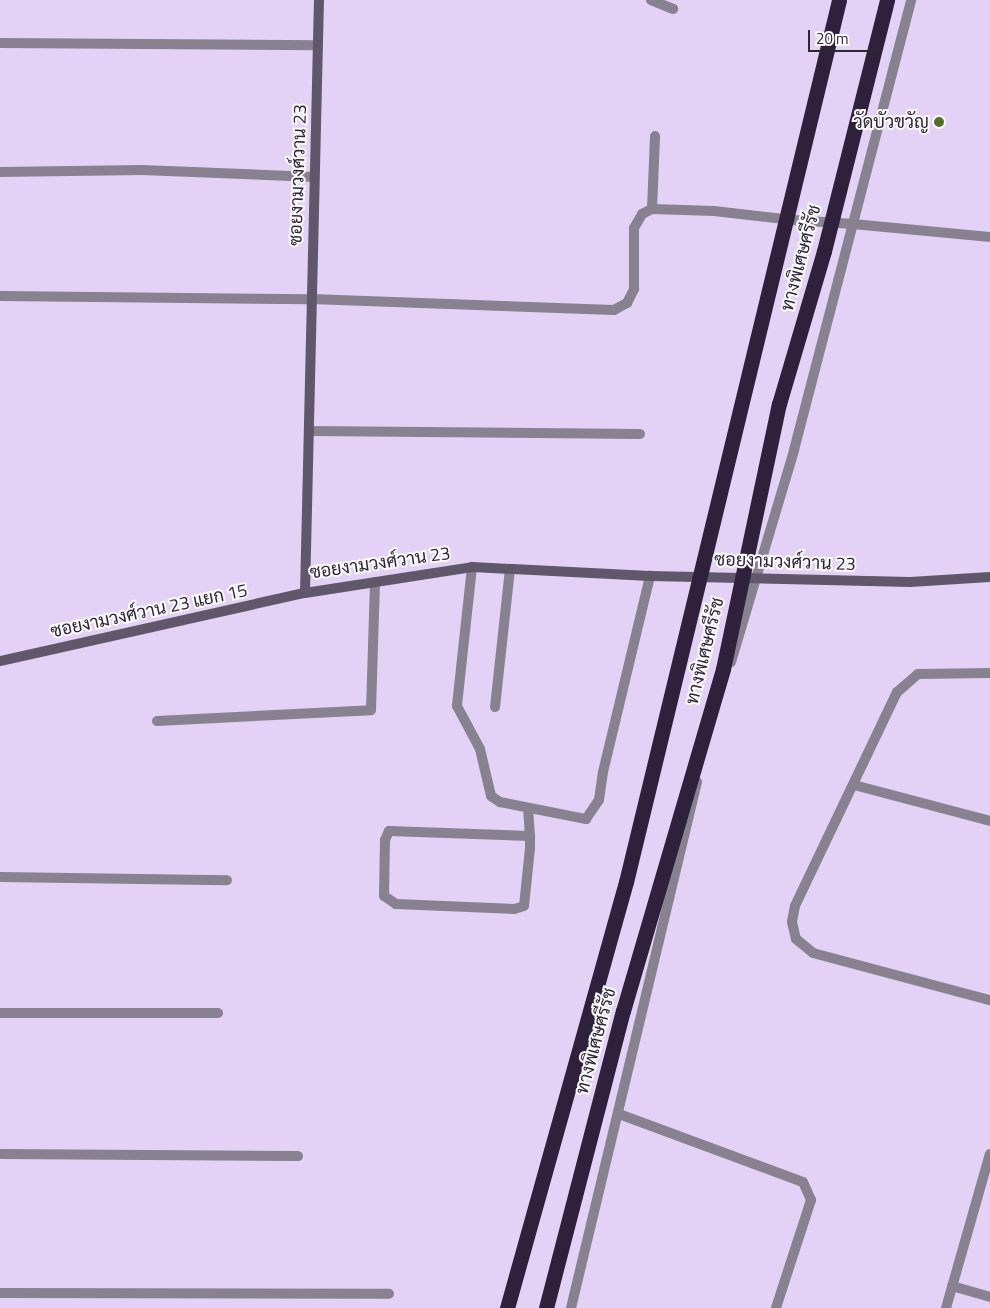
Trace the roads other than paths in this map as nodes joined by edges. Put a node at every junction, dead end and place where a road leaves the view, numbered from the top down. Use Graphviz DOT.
graph roads {
  1 [pos="319,0"];
  2 [pos="651,0"];
  3 [pos="839,0"];
  4 [pos="887,0"];
  5 [pos="911,0"];
  6 [pos="672,8"];
  7 [pos="0,43"];
  8 [pos="318,45"];
  9 [pos="655,136"];
  10 [pos="0,172"];
  11 [pos="314,177"];
  12 [pos="652,209"];
  13 [pos="853,224"];
  14 [pos="990,237"];
  15 [pos="0,296"];
  16 [pos="311,299"];
  17 [pos="308,431"];
  18 [pos="640,434"];
  19 [pos="472,567"];
  20 [pos="510,570"];
  21 [pos="650,576"];
  22 [pos="757,577"];
  23 [pos="990,577"];
  24 [pos="376,582"];
  25 [pos="305,593"];
  26 [pos="0,661"];
  27 [pos="990,673"];
  28 [pos="495,707"];
  29 [pos="157,721"];
  30 [pos="854,785"];
  31 [pos="528,808"];
  32 [pos="990,821"];
  33 [pos="530,836"];
  34 [pos="0,877"];
  35 [pos="227,880"];
  36 [pos="990,1000"];
  37 [pos="0,1013"];
  38 [pos="218,1013"];
  39 [pos="619,1114"];
  40 [pos="0,1154"];
  41 [pos="990,1154"];
  42 [pos="298,1156"];
  43 [pos="952,1286"];
  44 [pos="0,1293"];
  45 [pos="389,1294"];
  46 [pos="990,1297"];
  47 [pos="508,1308"];
  48 [pos="546,1308"];
  49 [pos="571,1308"];
  50 [pos="776,1308"];
  51 [pos="946,1308"];
  1 -- 8 [label="street, ซอยงามวงศ์วาน 23"];
  2 -- 6 [label="street"];
  3 -- 47 [label="highway, ทางพิเศษศรีรัช, bridge"];
  4 -- 48 [label="highway, ทางพิเศษศรีรัช, bridge"];
  5 -- 13 [label="street"];
  7 -- 8 [label="street"];
  8 -- 11 [label="street, ซอยงามวงศ์วาน 23"];
  9 -- 12 [label="street"];
  10 -- 11 [label="street"];
  11 -- 16 [label="street, ซอยงามวงศ์วาน 23"];
  12 -- 13 [label="street"];
  12 -- 16 [label="street"];
  13 -- 14 [label="street"];
  13 -- 22 [label="street"];
  15 -- 16 [label="street"];
  16 -- 17 [label="street, ซอยงามวงศ์วาน 23"];
  17 -- 18 [label="street"];
  17 -- 25 [label="street, ซอยงามวงศ์วาน 23"];
  19 -- 20 [label="street, ซอยงามวงศ์วาน 23"];
  19 -- 24 [label="street, ซอยงามวงศ์วาน 23"];
  19 -- 31 [label="street"];
  20 -- 21 [label="street, ซอยงามวงศ์วาน 23"];
  20 -- 28 [label="street"];
  21 -- 22 [label="street, ซอยงามวงศ์วาน 23"];
  21 -- 31 [label="street"];
  22 -- 23 [label="street, ซอยงามวงศ์วาน 23"];
  22 -- 39 [label="street"];
  24 -- 25 [label="street, ซอยงามวงศ์วาน 23"];
  24 -- 29 [label="street"];
  25 -- 26 [label="street, ซอยงามวงศ์วาน 23 แยก 15"];
  27 -- 30 [label="street"];
  30 -- 32 [label="street"];
  30 -- 36 [label="street"];
  31 -- 33 [label="street"];
  33 -- 33 [label="street"];
  34 -- 35 [label="street"];
  37 -- 38 [label="street"];
  39 -- 49 [label="street"];
  39 -- 50 [label="street"];
  40 -- 42 [label="street"];
  41 -- 43 [label="street"];
  43 -- 46 [label="street"];
  43 -- 51 [label="street"];
  44 -- 45 [label="street"];
}
